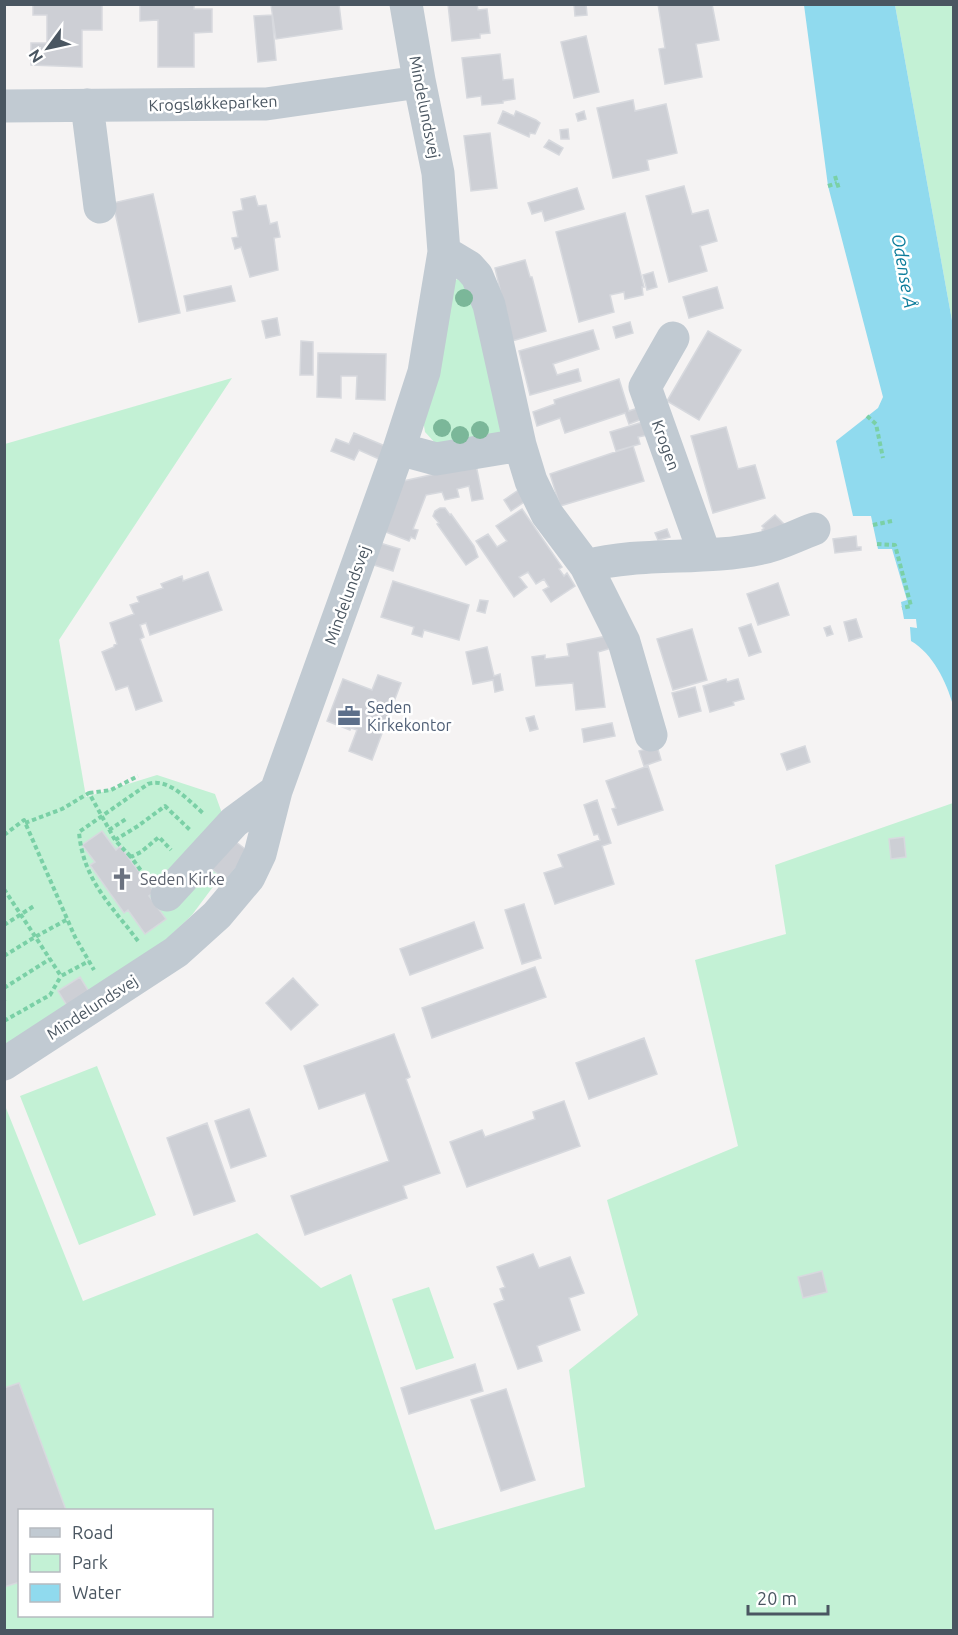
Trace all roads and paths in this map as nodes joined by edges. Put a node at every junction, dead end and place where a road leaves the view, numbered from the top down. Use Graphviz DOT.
graph roads {
  1 [pos="406,4"];
  2 [pos="419,80"];
  3 [pos="87,105"];
  4 [pos="4,106"];
  5 [pos="836,176"];
  6 [pos="837,183"];
  7 [pos="828,186"];
  8 [pos="839,189"];
  9 [pos="100,207"];
  10 [pos="444,252"];
  11 [pos="673,338"];
  12 [pos="867,416"];
  13 [pos="520,445"];
  14 [pos="399,449"];
  15 [pos="883,458"];
  16 [pos="892,521"];
  17 [pos="873,525"];
  18 [pos="814,528"];
  19 [pos="877,544"];
  20 [pos="705,555"];
  21 [pos="586,566"];
  22 [pos="902,608"];
  23 [pos="651,735"];
  24 [pos="138,776"];
  25 [pos="276,791"];
  26 [pos="89,794"];
  27 [pos="102,816"];
  28 [pos="126,819"];
  29 [pos="25,823"];
  30 [pos="188,827"];
  31 [pos="109,830"];
  32 [pos="223,834"];
  33 [pos="4,835"];
  34 [pos="115,840"];
  35 [pos="131,857"];
  36 [pos="4,889"];
  37 [pos="167,895"];
  38 [pos="6,896"];
  39 [pos="34,906"];
  40 [pos="21,915"];
  41 [pos="68,919"];
  42 [pos="4,925"];
  43 [pos="34,937"];
  44 [pos="143,946"];
  45 [pos="4,957"];
  46 [pos="50,959"];
  47 [pos="61,976"];
  48 [pos="4,988"];
  49 [pos="4,1021"];
  50 [pos="4,1064"];
  1 -- 2 [label="street, Mindelundsvej"];
  2 -- 3 [label="street, Krogsløkkeparken"];
  2 -- 10 [label="street, Mindelundsvej"];
  3 -- 4 [label="street, Krogsløkkeparken"];
  3 -- 9 [label="street"];
  5 -- 6 [label="path"];
  6 -- 7 [label="path"];
  6 -- 8 [label="path"];
  10 -- 13 [label="street"];
  10 -- 14 [label="street, Mindelundsvej"];
  11 -- 20 [label="street, Krogen"];
  12 -- 15 [label="path"];
  13 -- 14 [label="street"];
  13 -- 21 [label="street"];
  14 -- 25 [label="street, Mindelundsvej"];
  16 -- 17 [label="path"];
  18 -- 20 [label="street"];
  19 -- 22 [label="path"];
  20 -- 21 [label="street"];
  21 -- 23 [label="street"];
  24 -- 26 [label="path"];
  25 -- 32 [label="street"];
  25 -- 50 [label="street, Mindelundsvej"];
  26 -- 27 [label="path"];
  26 -- 29 [label="path"];
  27 -- 31 [label="path"];
  27 -- 32 [label="path"];
  27 -- 44 [label="path"];
  28 -- 31 [label="path"];
  29 -- 33 [label="path"];
  29 -- 41 [label="path"];
  30 -- 34 [label="path"];
  31 -- 34 [label="path"];
  32 -- 37 [label="street"];
  34 -- 35 [label="path"];
  36 -- 38 [label="path"];
  38 -- 40 [label="path"];
  39 -- 40 [label="path"];
  40 -- 42 [label="path"];
  40 -- 43 [label="path"];
  41 -- 43 [label="path"];
  41 -- 47 [label="path"];
  43 -- 45 [label="path"];
  43 -- 46 [label="path"];
  46 -- 47 [label="path"];
  46 -- 48 [label="path"];
  47 -- 49 [label="path"];
}
